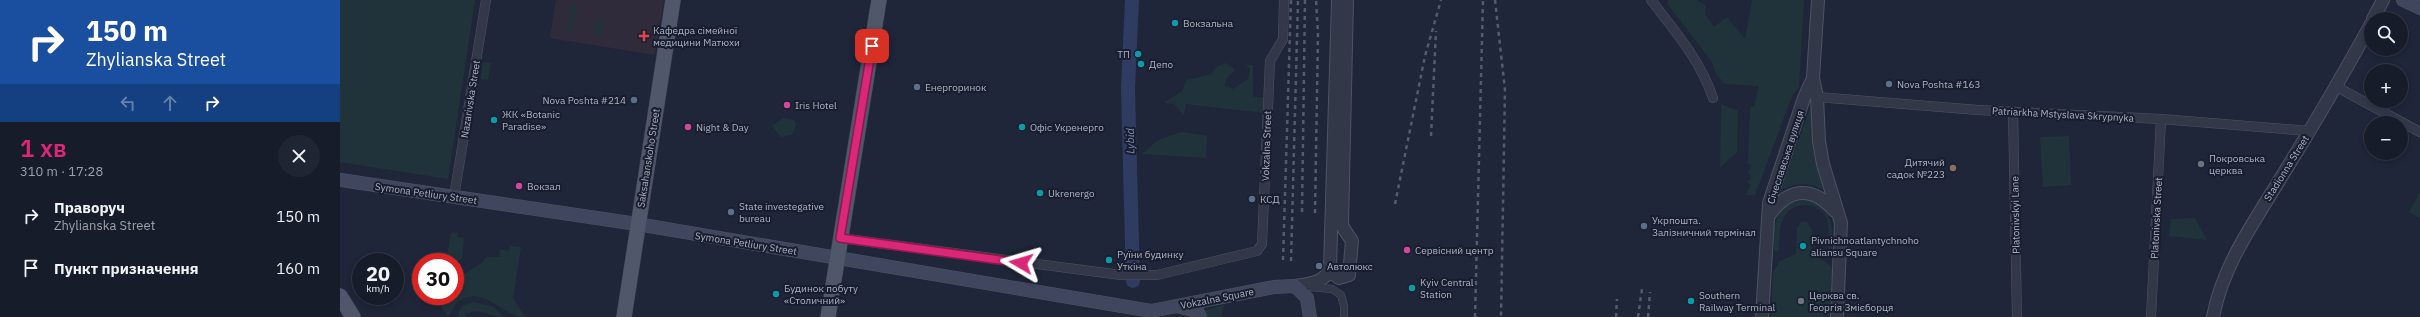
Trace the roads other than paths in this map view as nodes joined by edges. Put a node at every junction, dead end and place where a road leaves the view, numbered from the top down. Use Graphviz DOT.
graph roads {
  1 [pos="486,0"];
  2 [pos="673,0"];
  3 [pos="879,0"];
  4 [pos="1284,0"];
  5 [pos="1338,0"];
  6 [pos="1347,0"];
  7 [pos="1651,0"];
  8 [pos="1818,0"];
  9 [pos="2383,0"];
  10 [pos="2403,0"];
  11 [pos="2420,8"];
  12 [pos="2377,12"];
  13 [pos="2364,37"];
  14 [pos="1813,78"];
  15 [pos="2337,87"];
  16 [pos="1817,97"];
  17 [pos="1713,98"];
  18 [pos="2013,112"];
  19 [pos="2161,119"];
  20 [pos="2309,131"];
  21 [pos="2420,132"];
  22 [pos="340,180"];
  23 [pos="454,197"];
  24 [pos="1839,215"];
  25 [pos="1767,220"];
  26 [pos="637,224"];
  27 [pos="1345,233"];
  28 [pos="840,238"];
  29 [pos="1332,241"];
  30 [pos="837,258"];
  31 [pos="1330,268"];
  32 [pos="1300,286"];
  33 [pos="340,296"];
  34 [pos="1176,306"];
  35 [pos="1156,314"];
  36 [pos="353,317"];
  37 [pos="624,317"];
  38 [pos="828,317"];
  39 [pos="1200,317"];
  40 [pos="1310,317"];
  41 [pos="1344,317"];
  42 [pos="1762,317"];
  43 [pos="1838,317"];
  44 [pos="2017,317"];
  45 [pos="2151,317"];
  46 [pos="2213,317"];
  1 -- 23 [label="street, Nazarivska Street"];
  2 -- 26 [label="main road, Saksahanskoho Street"];
  3 -- 28 [label="main road"];
  4 -- 28 [label="street, Vokzalna Street"];
  5 -- 29 [label="street"];
  6 -- 27 [label="street"];
  7 -- 17 [label="street"];
  8 -- 14 [label="street, Січеславська вулиця"];
  9 -- 12 [label="street"];
  10 -- 11 [label="main road"];
  13 -- 15 [label="street, Stadionna Street"];
  14 -- 16 [label="street"];
  14 -- 25 [label="street, Січеславська вулиця"];
  15 -- 20 [label="street, Stadionna Street"];
  15 -- 21 [label="street"];
  16 -- 18 [label="street, Patriarkha Mstyslava Skrypnyka"];
  16 -- 24 [label="street"];
  18 -- 19 [label="street, Patriarkha Mstyslava Skrypnyka"];
  18 -- 44 [label="street, Platonivskyi Lane"];
  19 -- 20 [label="street, Patriarkha Mstyslava Skrypnyka"];
  19 -- 45 [label="street, Platonivska Street"];
  20 -- 46 [label="street, Stadionna Street"];
  22 -- 23 [label="main road, Symona Petliury Street"];
  23 -- 26 [label="main road, Symona Petliury Street"];
  24 -- 25 [label="street"];
  24 -- 43 [label="street"];
  25 -- 42 [label="street, Січеславська вулиця"];
  26 -- 30 [label="main road, Symona Petliury Street"];
  26 -- 37 [label="main road, Saksahanskoho Street"];
  27 -- 29 [label="street"];
  27 -- 31 [label="street"];
  28 -- 30 [label="main road"];
  29 -- 31 [label="street"];
  30 -- 35 [label="main road, Symona Petliury Street"];
  30 -- 38 [label="main road"];
  31 -- 32 [label="street"];
  32 -- 34 [label="main road, Vokzalna Square"];
  32 -- 40 [label="main road"];
  32 -- 41 [label="street, Vokzalna Square"];
  33 -- 36 [label="main road"];
  34 -- 35 [label="main road, Vokzalna Square"];
  34 -- 39 [label="main road"];
}
